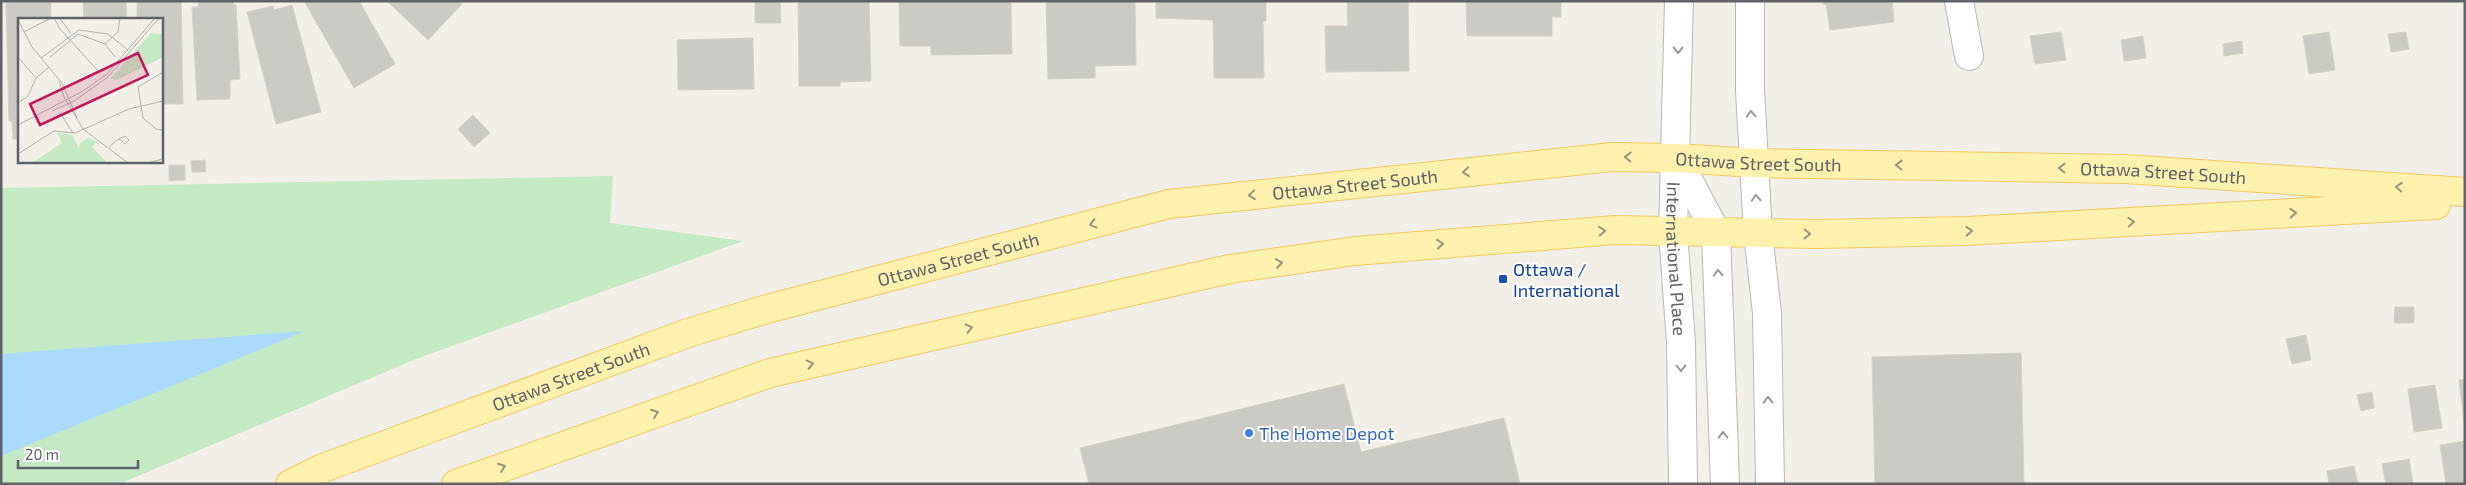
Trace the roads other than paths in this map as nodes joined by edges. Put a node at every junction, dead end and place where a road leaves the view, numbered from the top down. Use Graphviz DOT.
graph roads {
  1 [pos="1679,1"];
  2 [pos="1750,1"];
  3 [pos="1959,1"];
  4 [pos="1968,56"];
  5 [pos="1677,158"];
  6 [pos="1754,163"];
  7 [pos="2465,192"];
  8 [pos="2465,203"];
  9 [pos="1673,232"];
  10 [pos="1716,232"];
  11 [pos="1758,234"];
  12 [pos="290,484"];
  13 [pos="456,484"];
  14 [pos="1683,484"];
  15 [pos="1724,484"];
  16 [pos="1770,484"];
  1 -- 5 [label="street, one-way"];
  6 -- 2 [label="street, one-way"];
  3 -- 4 [label="street"];
  5 -- 6 [label="main road, Ottawa Street South"];
  5 -- 9 [label="street, International Place"];
  5 -- 10 [label="street, International Place"];
  5 -- 12 [label="main road, Ottawa Street South, one-way"];
  7 -- 6 [label="main road, Ottawa Street South, one-way"];
  11 -- 6 [label="street, one-way"];
  11 -- 8 [label="main road, one-way"];
  9 -- 10 [label="main road"];
  13 -- 9 [label="main road, one-way"];
  9 -- 14 [label="street, International Place, one-way"];
  10 -- 11 [label="main road"];
  15 -- 10 [label="street, International Place, one-way"];
  16 -- 11 [label="street, one-way"];
}
